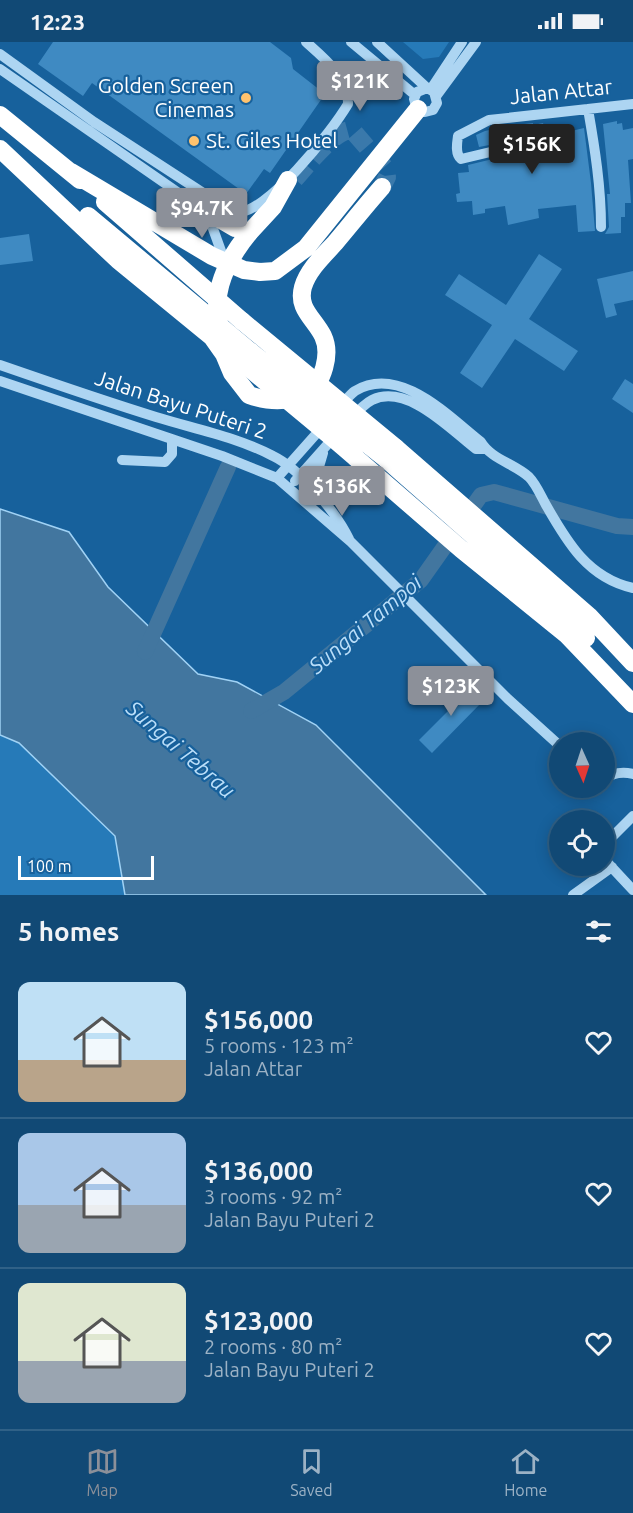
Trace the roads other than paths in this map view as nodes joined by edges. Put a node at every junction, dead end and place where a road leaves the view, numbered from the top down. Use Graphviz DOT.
graph roads {
  1 [pos="306,42"];
  2 [pos="351,42"];
  3 [pos="377,42"];
  4 [pos="462,42"];
  5 [pos="476,42"];
  6 [pos="0,54"];
  7 [pos="0,69"];
  8 [pos="430,87"];
  9 [pos="413,103"];
  10 [pos="633,104"];
  11 [pos="588,109"];
  12 [pos="0,115"];
  13 [pos="94,122"];
  14 [pos="0,143"];
  15 [pos="0,149"];
  16 [pos="503,149"];
  17 [pos="136,163"];
  18 [pos="71,171"];
  19 [pos="288,180"];
  20 [pos="382,187"];
  21 [pos="199,207"];
  22 [pos="601,227"];
  23 [pos="242,231"];
  24 [pos="225,262"];
  25 [pos="0,365"];
  26 [pos="0,381"];
  27 [pos="172,440"];
  28 [pos="328,444"];
  29 [pos="486,449"];
  30 [pos="122,460"];
  31 [pos="287,465"];
  32 [pos="300,476"];
  33 [pos="277,478"];
  34 [pos="289,488"];
  35 [pos="319,497"];
  36 [pos="351,542"];
  37 [pos="633,588"];
  38 [pos="578,626"];
  39 [pos="633,663"];
  40 [pos="633,694"];
  41 [pos="633,704"];
  42 [pos="549,736"];
  43 [pos="615,774"];
  44 [pos="633,774"];
  45 [pos="633,816"];
  46 [pos="615,834"];
  47 [pos="615,870"];
  48 [pos="594,876"];
  49 [pos="632,886"];
  50 [pos="573,895"];
  1 -- 19 [label="street"];
  2 -- 9 [label="street"];
  3 -- 8 [label="street"];
  4 -- 8 [label="street"];
  5 -- 8 [label="street"];
  6 -- 13 [label="street"];
  7 -- 17 [label="street"];
  8 -- 9 [label="street"];
  8 -- 9 [label="street"];
  9 -- 24 [label="highway"];
  10 -- 11 [label="street, Jalan Attar"];
  11 -- 16 [label="street, Jalan Attar"];
  11 -- 22 [label="street"];
  12 -- 18 [label="highway"];
  13 -- 17 [label="street"];
  13 -- 19 [label="street"];
  14 -- 38 [label="highway, bridge"];
  15 -- 20 [label="highway"];
  17 -- 21 [label="street"];
  18 -- 24 [label="highway"];
  18 -- 38 [label="highway, bridge"];
  19 -- 23 [label="highway"];
  21 -- 23 [label="highway"];
  21 -- 24 [label="street"];
  23 -- 38 [label="highway, bridge"];
  25 -- 31 [label="street, Jalan Bayu Puteri 2"];
  26 -- 27 [label="street, Jalan Bayu Puteri 2"];
  27 -- 30 [label="street"];
  27 -- 33 [label="street, Jalan Bayu Puteri 2"];
  28 -- 29 [label="street"];
  28 -- 32 [label="street"];
  28 -- 35 [label="street"];
  29 -- 31 [label="street"];
  29 -- 37 [label="street"];
  31 -- 32 [label="street, Jalan Bayu Puteri 2"];
  31 -- 33 [label="street"];
  32 -- 34 [label="street"];
  32 -- 35 [label="street, Jalan Bayu Puteri 2"];
  33 -- 34 [label="street, Jalan Bayu Puteri 2"];
  34 -- 36 [label="street, Jalan Bayu Puteri 2"];
  35 -- 36 [label="street, Jalan Bayu Puteri 2"];
  36 -- 42 [label="street, Jalan Bayu Puteri 2"];
  38 -- 39 [label="highway"];
  38 -- 40 [label="highway"];
  38 -- 41 [label="highway"];
  43 -- 44 [label="street"];
  45 -- 46 [label="street"];
  47 -- 49 [label="street"];
  48 -- 50 [label="street"];
}
